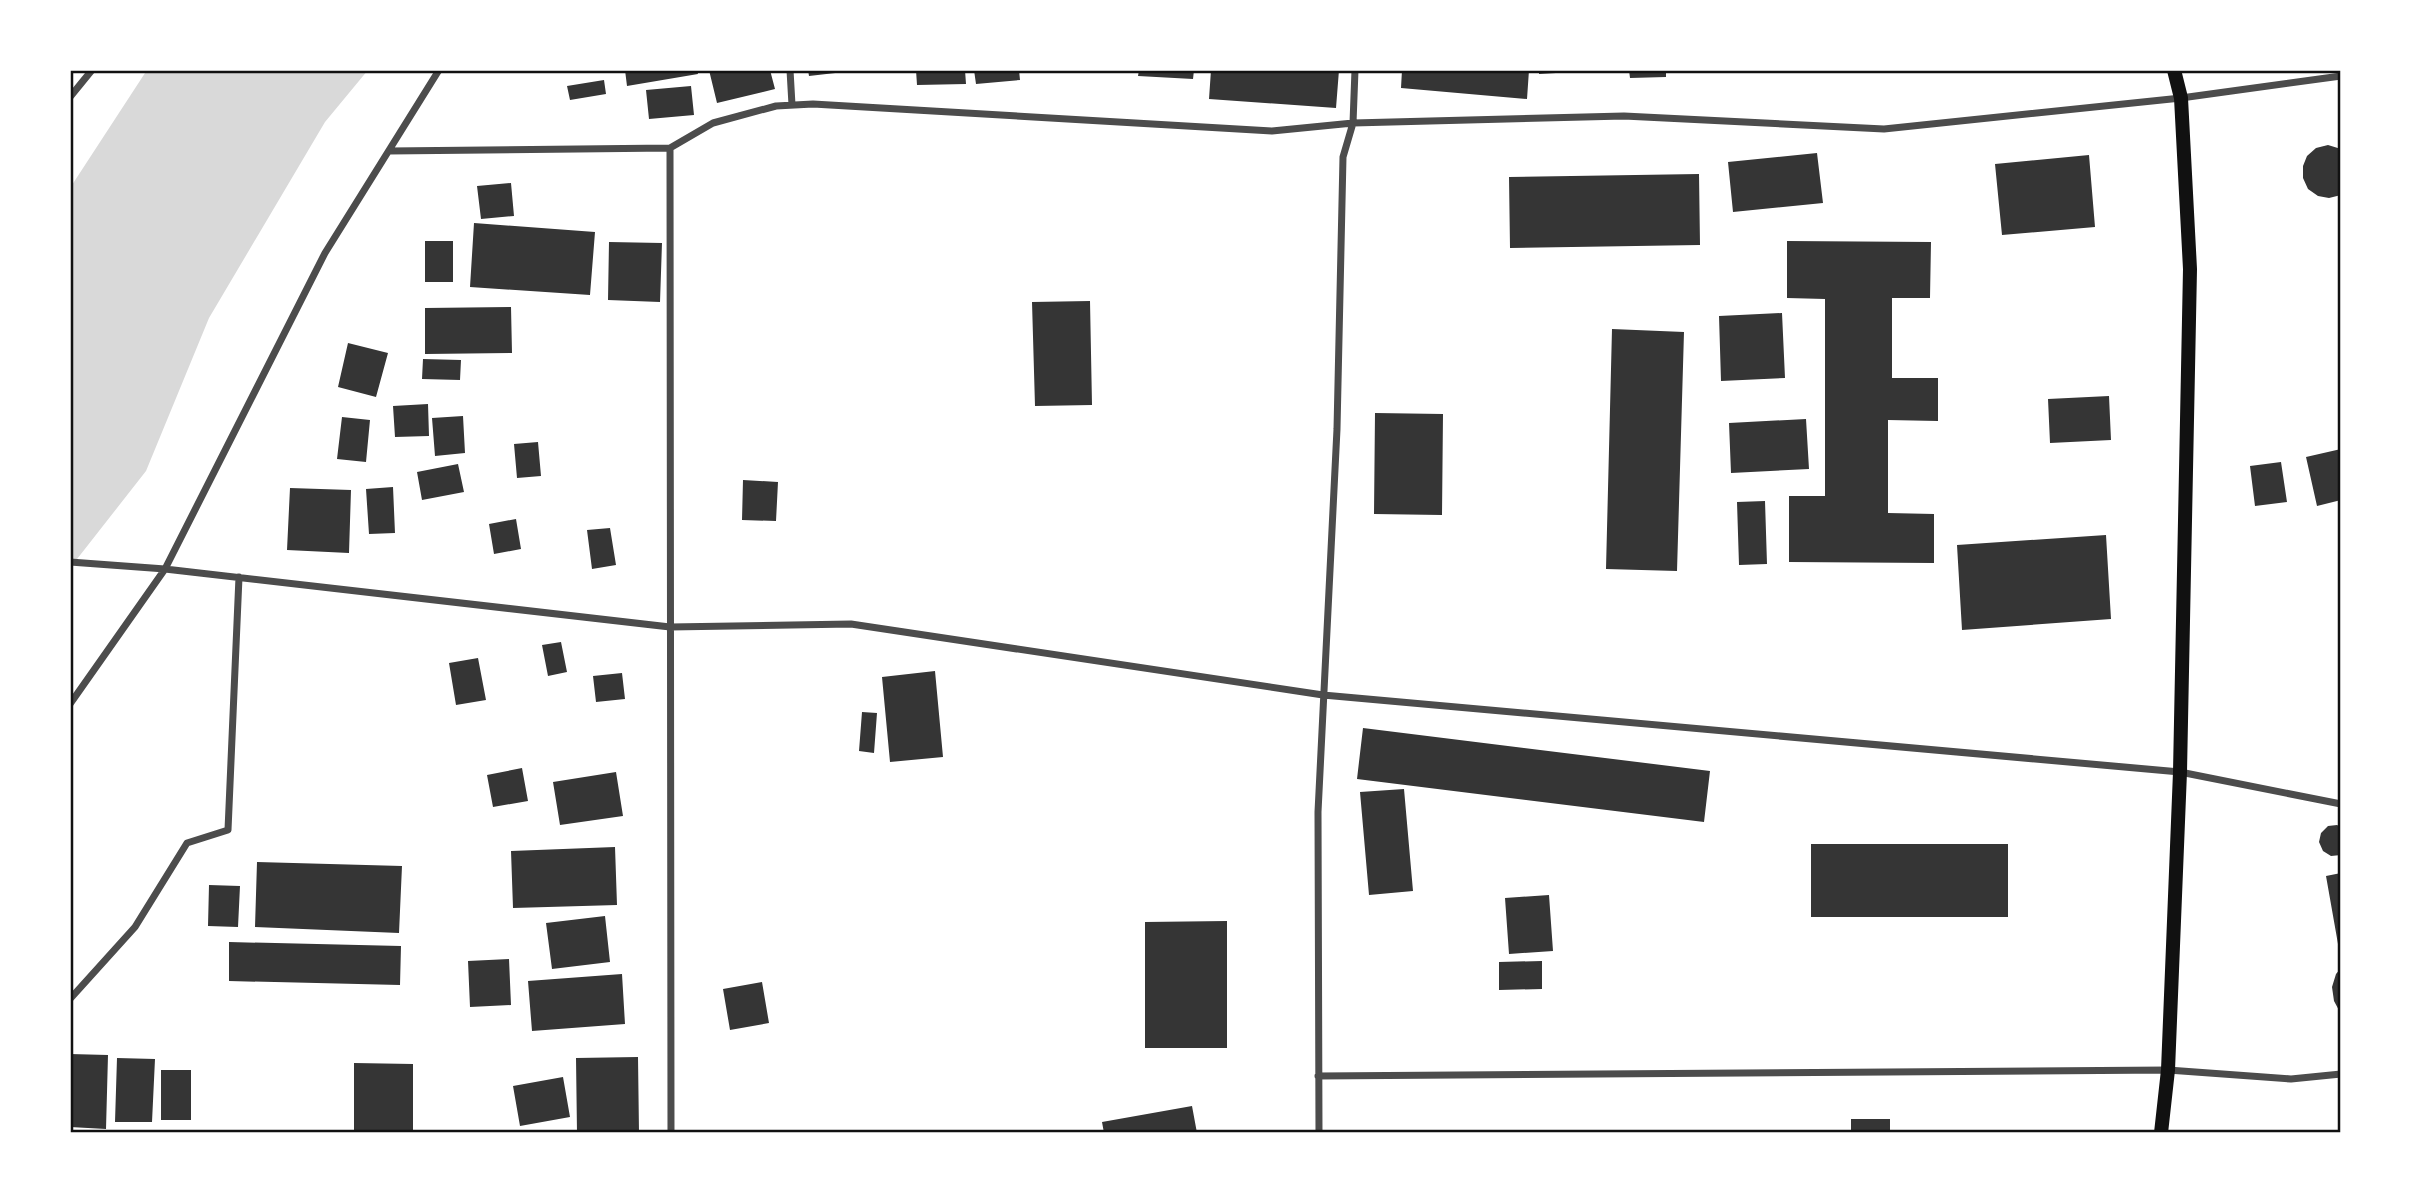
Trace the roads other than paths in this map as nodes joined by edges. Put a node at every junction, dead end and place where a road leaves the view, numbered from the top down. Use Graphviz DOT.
graph roads {
  1 [pos="92,70"];
  2 [pos="439,70"];
  3 [pos="790,70"];
  4 [pos="1355,70"];
  5 [pos="2174,70"];
  6 [pos="2341,76"];
  7 [pos="70,97"];
  8 [pos="2181,98"];
  9 [pos="792,105"];
  10 [pos="1353,123"];
  11 [pos="670,148"];
  12 [pos="389,151"];
  13 [pos="70,562"];
  14 [pos="165,569"];
  15 [pos="239,577"];
  16 [pos="670,627"];
  17 [pos="1323,695"];
  18 [pos="70,704"];
  19 [pos="2180,772"];
  20 [pos="2341,804"];
  21 [pos="70,999"];
  22 [pos="2168,1070"];
  23 [pos="2341,1074"];
  24 [pos="1318,1076"];
  25 [pos="671,1133"];
  26 [pos="1319,1133"];
  27 [pos="2161,1133"];
  1 -- 7 [label="street"];
  2 -- 12 [label="street"];
  3 -- 9 [label="street"];
  4 -- 10 [label="street"];
  5 -- 8 [label="main road"];
  6 -- 8 [label="street"];
  8 -- 10 [label="street"];
  8 -- 19 [label="main road"];
  9 -- 10 [label="street"];
  9 -- 11 [label="street"];
  10 -- 17 [label="street"];
  11 -- 12 [label="street"];
  11 -- 16 [label="street"];
  12 -- 14 [label="street"];
  13 -- 14 [label="street"];
  14 -- 15 [label="street"];
  14 -- 18 [label="street"];
  15 -- 16 [label="street"];
  15 -- 21 [label="street"];
  16 -- 17 [label="street"];
  16 -- 25 [label="street"];
  17 -- 19 [label="street"];
  17 -- 24 [label="street"];
  19 -- 20 [label="street"];
  19 -- 22 [label="main road"];
  22 -- 23 [label="street"];
  22 -- 24 [label="street"];
  22 -- 27 [label="main road"];
  24 -- 26 [label="street"];
}
